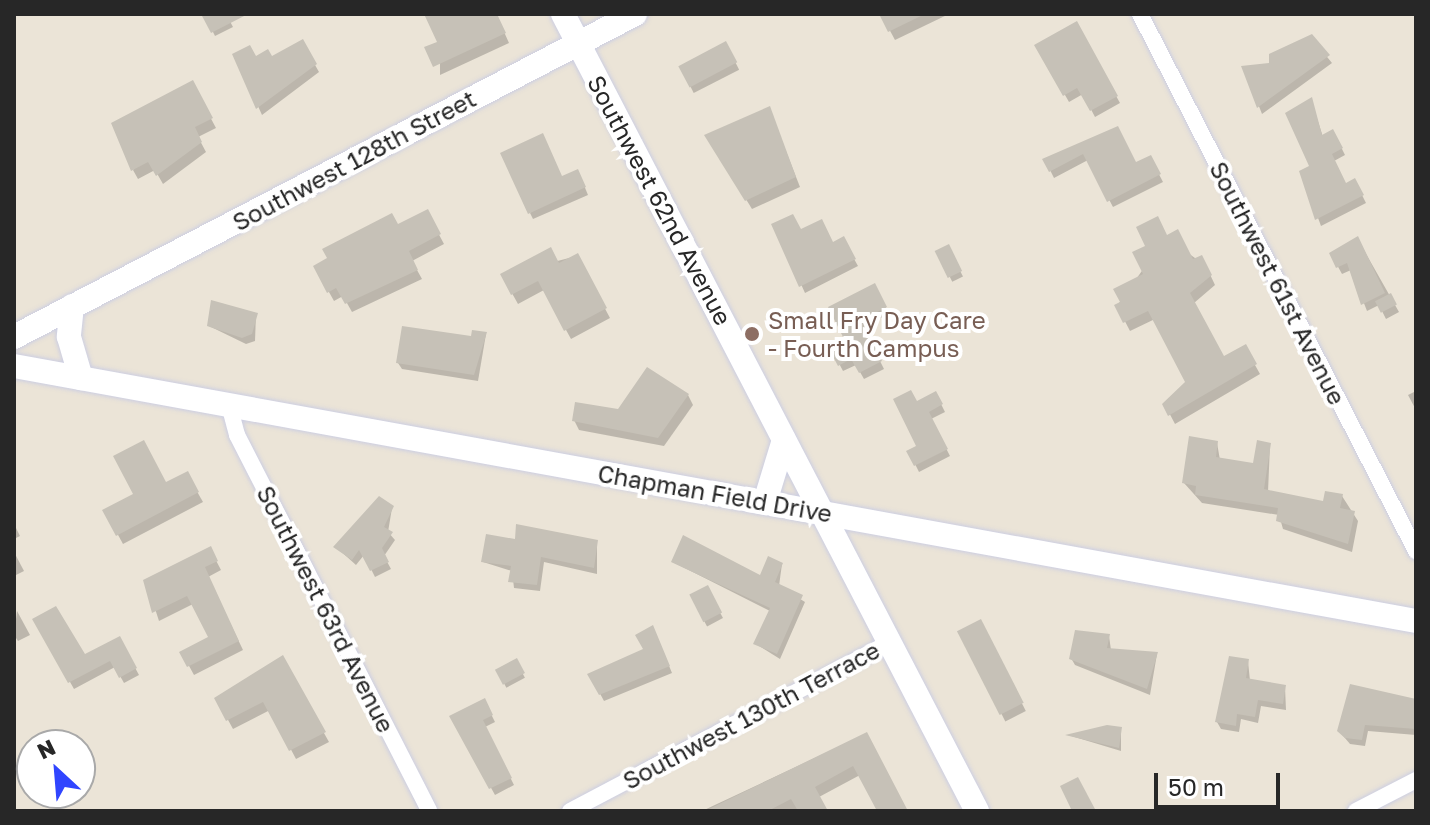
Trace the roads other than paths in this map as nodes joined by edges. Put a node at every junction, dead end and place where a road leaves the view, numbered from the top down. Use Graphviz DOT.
graph roads {
  1 [pos="563,14"];
  2 [pos="635,14"];
  3 [pos="1140,14"];
  4 [pos="578,44"];
  5 [pos="72,306"];
  6 [pos="14,337"];
  7 [pos="14,366"];
  8 [pos="81,378"];
  9 [pos="229,405"];
  10 [pos="784,440"];
  11 [pos="765,502"];
  12 [pos="824,513"];
  13 [pos="1416,551"];
  14 [pos="1416,621"];
  15 [pos="890,642"];
  16 [pos="1416,780"];
  17 [pos="429,811"];
  18 [pos="570,811"];
  19 [pos="977,811"];
  20 [pos="1356,811"];
  1 -- 4 [label="street, Southwest 62nd Avenue"];
  2 -- 4 [label="street, Southwest 128th Street"];
  3 -- 13 [label="street, Southwest 61st Avenue"];
  4 -- 5 [label="street, Southwest 128th Street"];
  4 -- 10 [label="street, Southwest 62nd Avenue"];
  5 -- 6 [label="street, Southwest 128th Street"];
  5 -- 8 [label="street"];
  7 -- 8 [label="street, Chapman Field Drive"];
  8 -- 9 [label="street, Chapman Field Drive"];
  9 -- 11 [label="street, Chapman Field Drive"];
  9 -- 17 [label="street, Southwest 63rd Avenue"];
  10 -- 11 [label="street"];
  10 -- 12 [label="street, Southwest 62nd Avenue"];
  11 -- 12 [label="street, Chapman Field Drive"];
  12 -- 14 [label="street, Chapman Field Drive"];
  12 -- 15 [label="street, Southwest 62nd Avenue"];
  15 -- 18 [label="street, Southwest 130th Terrace"];
  15 -- 19 [label="street, Southwest 62nd Avenue"];
  16 -- 20 [label="street"];
}
